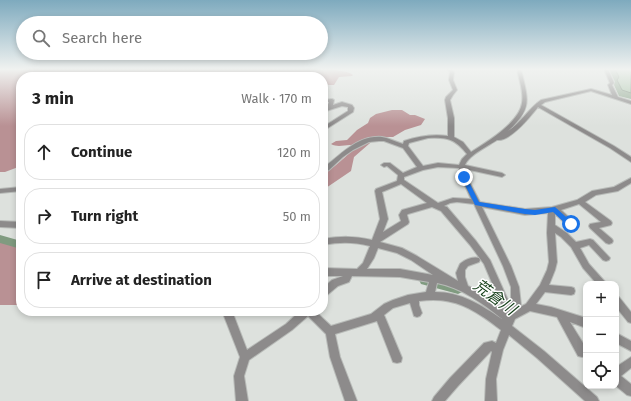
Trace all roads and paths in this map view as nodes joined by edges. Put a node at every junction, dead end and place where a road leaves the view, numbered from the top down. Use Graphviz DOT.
graph roads {
  1 [pos="455,88"];
  2 [pos="522,88"];
  3 [pos="611,88"];
  4 [pos="616,98"];
  5 [pos="328,100"];
  6 [pos="631,103"];
  7 [pos="537,105"];
  8 [pos="328,106"];
  9 [pos="328,108"];
  10 [pos="328,126"];
  11 [pos="451,138"];
  12 [pos="485,145"];
  13 [pos="405,146"];
  14 [pos="471,155"];
  15 [pos="631,160"];
  16 [pos="384,165"];
  17 [pos="462,167"];
  18 [pos="328,168"];
  19 [pos="421,168"];
  20 [pos="502,176"];
  21 [pos="402,178"];
  22 [pos="631,180"];
  23 [pos="16,189"];
  24 [pos="0,191"];
  25 [pos="580,201"];
  26 [pos="477,203"];
  27 [pos="436,205"];
  28 [pos="554,209"];
  29 [pos="0,224"];
  30 [pos="571,224"];
  31 [pos="16,225"];
  32 [pos="551,226"];
  33 [pos="328,241"];
  34 [pos="609,241"];
  35 [pos="377,242"];
  36 [pos="575,246"];
  37 [pos="606,258"];
  38 [pos="476,260"];
  39 [pos="328,272"];
  40 [pos="354,272"];
  41 [pos="434,279"];
  42 [pos="600,281"];
  43 [pos="450,282"];
  44 [pos="464,288"];
  45 [pos="543,288"];
  46 [pos="328,289"];
  47 [pos="571,290"];
  48 [pos="430,296"];
  49 [pos="415,298"];
  50 [pos="619,304"];
  51 [pos="529,307"];
  52 [pos="417,313"];
  53 [pos="560,314"];
  54 [pos="379,315"];
  55 [pos="229,316"];
  56 [pos="302,316"];
  57 [pos="315,316"];
  58 [pos="631,320"];
  59 [pos="510,321"];
  60 [pos="583,322"];
  61 [pos="330,332"];
  62 [pos="619,340"];
  63 [pos="631,346"];
  64 [pos="498,350"];
  65 [pos="582,352"];
  66 [pos="245,356"];
  67 [pos="397,358"];
  68 [pos="631,362"];
  69 [pos="619,371"];
  70 [pos="619,381"];
  71 [pos="631,391"];
  72 [pos="440,400"];
  73 [pos="242,401"];
  74 [pos="351,401"];
  75 [pos="491,401"];
  76 [pos="593,401"];
  1 -- 11 [label="street"];
  2 -- 12 [label="street"];
  3 -- 4 [label="street"];
  4 -- 6 [label="street"];
  4 -- 7 [label="street"];
  5 -- 8 [label="street"];
  7 -- 12 [label="street"];
  7 -- 15 [label="street"];
  9 -- 10 [label="street"];
  11 -- 13 [label="street"];
  11 -- 14 [label="street"];
  12 -- 14 [label="street"];
  13 -- 18 [label="street"];
  13 -- 19 [label="street"];
  14 -- 17 [label="street"];
  16 -- 21 [label="street"];
  17 -- 19 [label="street"];
  17 -- 20 [label="street"];
  17 -- 26 [label="street"];
  19 -- 21 [label="street"];
  21 -- 27 [label="street"];
  21 -- 35 [label="street"];
  22 -- 25 [label="street"];
  23 -- 24 [label="street"];
  25 -- 28 [label="street"];
  25 -- 34 [label="street"];
  26 -- 27 [label="street"];
  26 -- 28 [label="street"];
  26 -- 59 [label="street"];
  27 -- 35 [label="street"];
  27 -- 59 [label="street"];
  28 -- 30 [label="street"];
  28 -- 32 [label="street"];
  29 -- 31 [label="street"];
  32 -- 36 [label="street"];
  32 -- 45 [label="street"];
  33 -- 35 [label="street"];
  35 -- 40 [label="street"];
  35 -- 43 [label="street"];
  36 -- 37 [label="street"];
  36 -- 42 [label="street"];
  38 -- 44 [label="street"];
  39 -- 40 [label="street"];
  40 -- 41 [label="street"];
  40 -- 46 [label="street"];
  41 -- 43 [label="street"];
  41 -- 48 [label="street"];
  43 -- 44 [label="street"];
  44 -- 59 [label="street"];
  45 -- 47 [label="street"];
  45 -- 51 [label="street"];
  48 -- 49 [label="street"];
  48 -- 59 [label="street"];
  49 -- 52 [label="street"];
  49 -- 54 [label="street"];
  50 -- 58 [label="street"];
  51 -- 53 [label="street"];
  51 -- 59 [label="street"];
  53 -- 60 [label="street"];
  53 -- 65 [label="street"];
  54 -- 61 [label="street"];
  54 -- 67 [label="street"];
  55 -- 66 [label="street"];
  56 -- 66 [label="street"];
  57 -- 61 [label="street"];
  59 -- 64 [label="street"];
  59 -- 76 [label="street"];
  61 -- 74 [label="street"];
  62 -- 63 [label="street"];
  64 -- 72 [label="street"];
  64 -- 75 [label="street"];
  66 -- 73 [label="street"];
  68 -- 69 [label="street"];
  70 -- 71 [label="street"];
}
